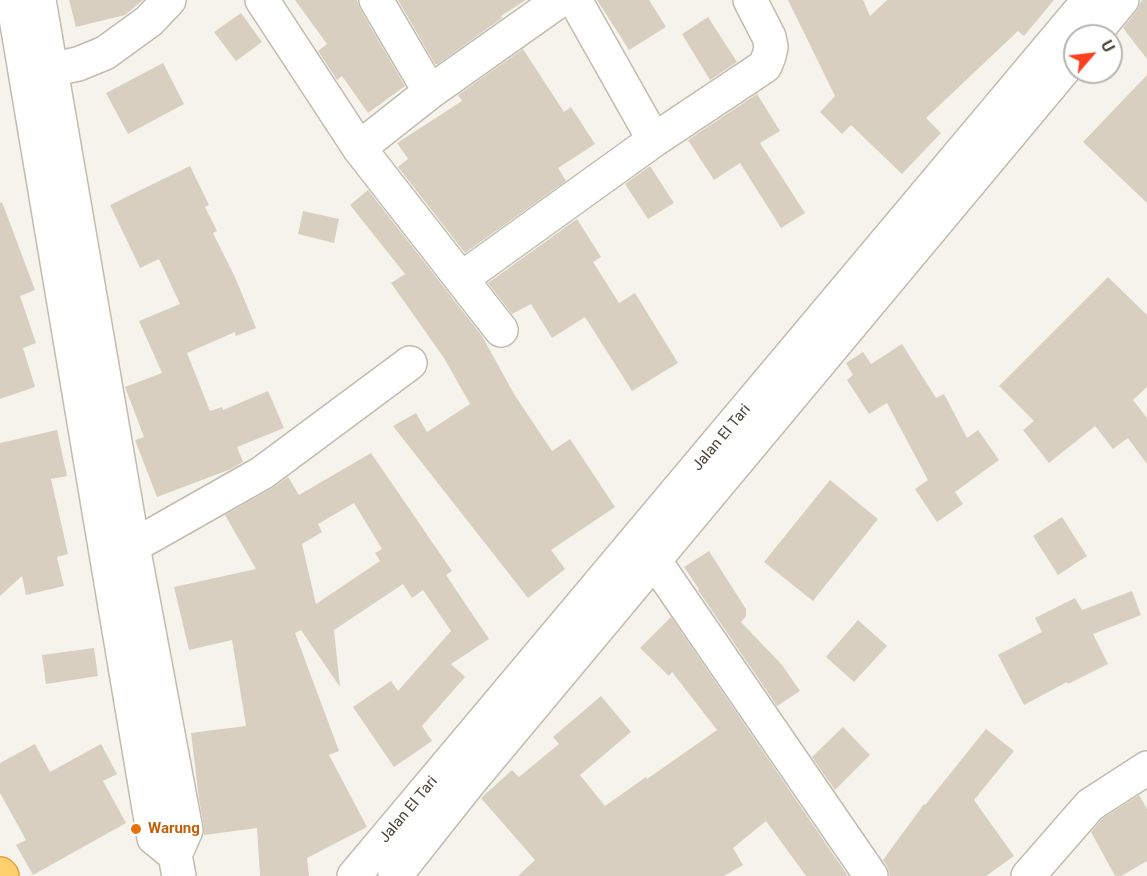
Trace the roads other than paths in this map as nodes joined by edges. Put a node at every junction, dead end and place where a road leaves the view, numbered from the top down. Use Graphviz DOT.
graph roads {
  1 [pos="12,0"];
  2 [pos="39,0"];
  3 [pos="169,0"];
  4 [pos="262,0"];
  5 [pos="376,0"];
  6 [pos="560,0"];
  7 [pos="575,0"];
  8 [pos="750,0"];
  9 [pos="1089,0"];
  10 [pos="1122,0"];
  11 [pos="1102,24"];
  12 [pos="1063,69"];
  13 [pos="38,72"];
  14 [pos="430,92"];
  15 [pos="654,140"];
  16 [pos="359,148"];
  17 [pos="460,279"];
  18 [pos="868,284"];
  19 [pos="501,330"];
  20 [pos="410,363"];
  21 [pos="133,546"];
  22 [pos="654,560"];
  23 [pos="1147,768"];
  24 [pos="177,866"];
  25 [pos="354,876"];
  26 [pos="394,876"];
  27 [pos="871,876"];
  28 [pos="1028,876"];
  1 -- 13 [label="street"];
  2 -- 13 [label="street"];
  3 -- 13 [label="street"];
  4 -- 16 [label="street"];
  5 -- 14 [label="street"];
  6 -- 14 [label="street"];
  7 -- 15 [label="street"];
  8 -- 15 [label="street"];
  9 -- 18 [label="street, Jalan El Tari"];
  10 -- 11 [label="street"];
  12 -- 18 [label="street, Jalan El Tari"];
  13 -- 21 [label="street"];
  13 -- 24 [label="street"];
  14 -- 16 [label="street"];
  15 -- 17 [label="street"];
  16 -- 17 [label="street"];
  17 -- 19 [label="street"];
  18 -- 22 [label="street, Jalan El Tari"];
  18 -- 25 [label="street, Jalan El Tari"];
  20 -- 21 [label="street"];
  21 -- 24 [label="street"];
  22 -- 26 [label="street, Jalan El Tari"];
  22 -- 27 [label="street"];
  23 -- 28 [label="street"];
}
